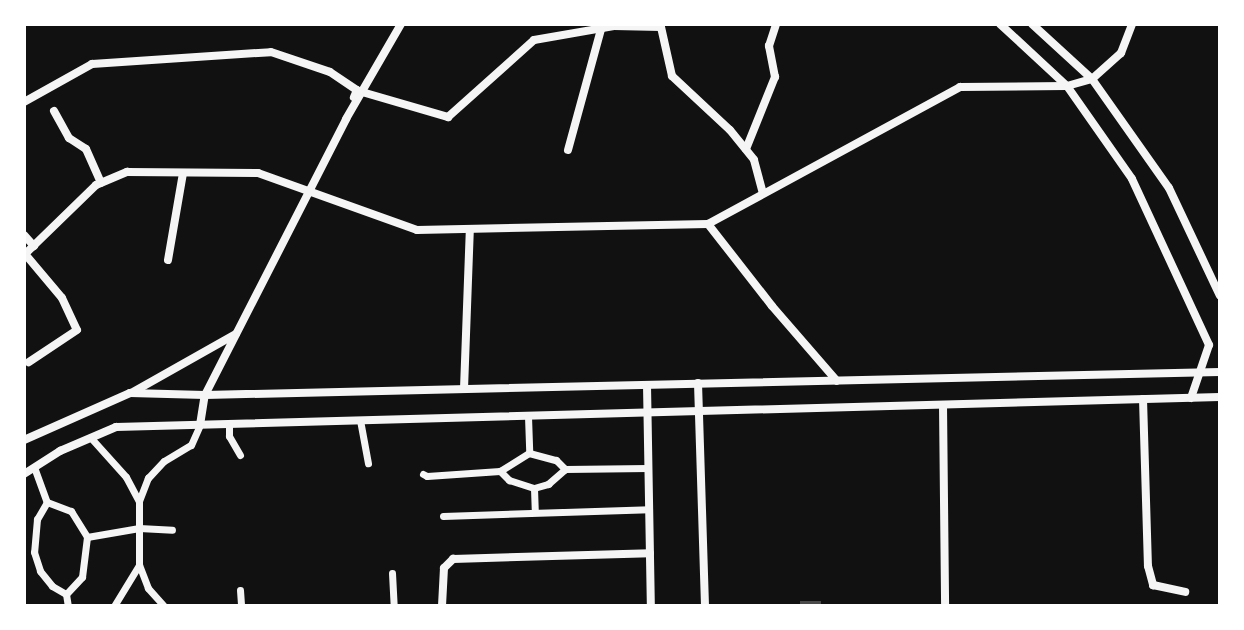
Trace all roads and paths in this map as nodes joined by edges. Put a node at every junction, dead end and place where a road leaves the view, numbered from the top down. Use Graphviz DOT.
graph roads {
  1 [pos="401,24"];
  2 [pos="776,24"];
  3 [pos="1000,24"];
  4 [pos="1032,24"];
  5 [pos="1132,24"];
  6 [pos="665,25"];
  7 [pos="601,29"];
  8 [pos="1092,79"];
  9 [pos="1067,86"];
  10 [pos="362,92"];
  11 [pos="24,102"];
  12 [pos="54,111"];
  13 [pos="346,119"];
  14 [pos="746,149"];
  15 [pos="568,150"];
  16 [pos="183,173"];
  17 [pos="101,183"];
  18 [pos="309,193"];
  19 [pos="763,193"];
  20 [pos="708,224"];
  21 [pos="470,229"];
  22 [pos="24,235"];
  23 [pos="34,246"];
  24 [pos="25,255"];
  25 [pos="168,260"];
  26 [pos="1220,296"];
  27 [pos="237,333"];
  28 [pos="29,362"];
  29 [pos="1220,372"];
  30 [pos="1200,373"];
  31 [pos="837,381"];
  32 [pos="698,383"];
  33 [pos="647,385"];
  34 [pos="464,389"];
  35 [pos="130,393"];
  36 [pos="205,395"];
  37 [pos="1220,397"];
  38 [pos="1191,398"];
  39 [pos="1143,399"];
  40 [pos="943,405"];
  41 [pos="699,412"];
  42 [pos="647,413"];
  43 [pos="528,416"];
  44 [pos="360,420"];
  45 [pos="229,424"];
  46 [pos="200,425"];
  47 [pos="91,438"];
  48 [pos="24,440"];
  49 [pos="529,453"];
  50 [pos="240,455"];
  51 [pos="368,463"];
  52 [pos="34,467"];
  53 [pos="648,468"];
  54 [pos="565,469"];
  55 [pos="500,471"];
  56 [pos="24,474"];
  57 [pos="423,474"];
  58 [pos="534,488"];
  59 [pos="139,501"];
  60 [pos="47,502"];
  61 [pos="649,509"];
  62 [pos="535,512"];
  63 [pos="443,516"];
  64 [pos="139,528"];
  65 [pos="172,530"];
  66 [pos="87,537"];
  67 [pos="650,553"];
  68 [pos="139,565"];
  69 [pos="392,573"];
  70 [pos="240,590"];
  71 [pos="1185,592"];
  72 [pos="66,594"];
  73 [pos="68,606"];
  74 [pos="114,606"];
  75 [pos="164,606"];
  76 [pos="241,606"];
  77 [pos="394,606"];
  78 [pos="442,606"];
  79 [pos="651,606"];
  80 [pos="705,606"];
  81 [pos="945,606"];
  1 -- 10 [label="street"];
  2 -- 14 [label="street"];
  3 -- 9 [label="street"];
  4 -- 8 [label="street"];
  5 -- 8 [label="street"];
  6 -- 7 [label="street"];
  6 -- 14 [label="street"];
  7 -- 10 [label="street"];
  7 -- 15 [label="street"];
  8 -- 9 [label="street"];
  8 -- 26 [label="street"];
  9 -- 19 [label="street"];
  9 -- 30 [label="street"];
  10 -- 13 [label="street"];
  11 -- 13 [label="street"];
  12 -- 17 [label="street"];
  13 -- 18 [label="street"];
  14 -- 19 [label="street"];
  16 -- 17 [label="street"];
  16 -- 18 [label="street"];
  16 -- 25 [label="street"];
  17 -- 23 [label="street"];
  18 -- 21 [label="street"];
  18 -- 27 [label="street"];
  19 -- 20 [label="street"];
  20 -- 21 [label="street"];
  20 -- 31 [label="street"];
  21 -- 34 [label="street"];
  22 -- 23 [label="street"];
  23 -- 24 [label="street"];
  24 -- 28 [label="street"];
  27 -- 35 [label="street"];
  27 -- 36 [label="street"];
  29 -- 30 [label="street"];
  30 -- 31 [label="street"];
  30 -- 38 [label="street"];
  31 -- 32 [label="street"];
  32 -- 33 [label="street"];
  32 -- 41 [label="street"];
  33 -- 34 [label="street"];
  33 -- 42 [label="street"];
  34 -- 36 [label="street"];
  35 -- 36 [label="street"];
  35 -- 48 [label="street"];
  36 -- 46 [label="street"];
  37 -- 38 [label="street"];
  38 -- 39 [label="street"];
  39 -- 40 [label="street"];
  39 -- 71 [label="street"];
  40 -- 41 [label="street"];
  40 -- 81 [label="street"];
  41 -- 42 [label="street"];
  41 -- 80 [label="street"];
  42 -- 43 [label="street"];
  42 -- 53 [label="street"];
  43 -- 44 [label="street"];
  43 -- 49 [label="street"];
  44 -- 45 [label="street"];
  44 -- 51 [label="street"];
  45 -- 46 [label="street"];
  45 -- 50 [label="street"];
  46 -- 47 [label="street"];
  46 -- 59 [label="street"];
  47 -- 52 [label="street"];
  47 -- 59 [label="street"];
  49 -- 54 [label="street"];
  49 -- 55 [label="street"];
  52 -- 56 [label="street"];
  52 -- 60 [label="street"];
  53 -- 54 [label="street"];
  53 -- 61 [label="street"];
  54 -- 58 [label="street"];
  55 -- 57 [label="street"];
  55 -- 58 [label="street"];
  58 -- 62 [label="street"];
  59 -- 64 [label="street"];
  60 -- 66 [label="street"];
  60 -- 72 [label="street"];
  61 -- 62 [label="street"];
  61 -- 67 [label="street"];
  62 -- 63 [label="street"];
  64 -- 65 [label="street"];
  64 -- 66 [label="street"];
  64 -- 68 [label="street"];
  66 -- 72 [label="street"];
  67 -- 78 [label="street"];
  67 -- 79 [label="street"];
  68 -- 74 [label="street"];
  68 -- 75 [label="street"];
  69 -- 77 [label="street"];
  70 -- 76 [label="street"];
  72 -- 73 [label="street"];
}
